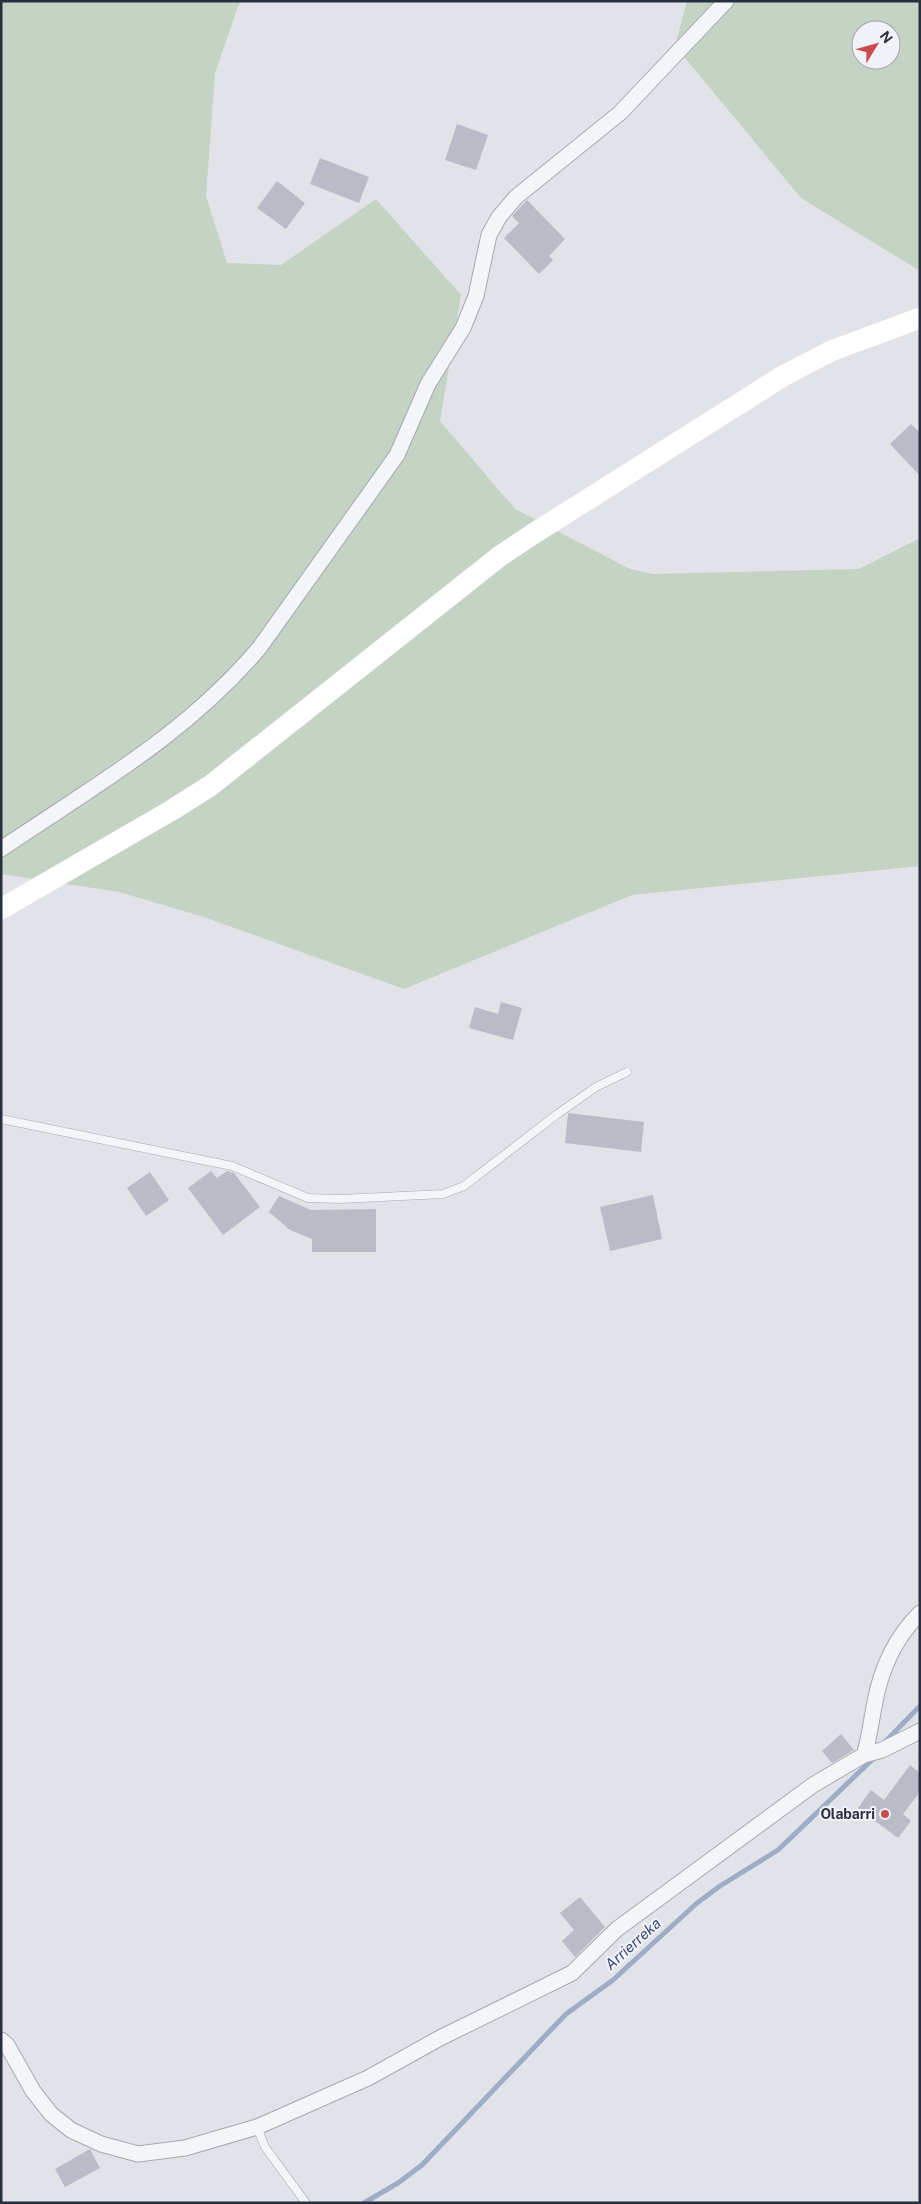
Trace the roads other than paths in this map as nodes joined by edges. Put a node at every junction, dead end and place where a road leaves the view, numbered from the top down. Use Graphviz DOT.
graph roads {
  1 [pos="726,1"];
  2 [pos="920,318"];
  3 [pos="1,849"];
  4 [pos="1,909"];
  5 [pos="627,1072"];
  6 [pos="1,1119"];
  7 [pos="920,1613"];
  8 [pos="920,1731"];
  9 [pos="864,1755"];
  10 [pos="1,2040"];
  11 [pos="258,2127"];
  12 [pos="306,2203"];
  1 -- 3 [label="street"];
  2 -- 4 [label="street"];
  5 -- 6 [label="lane"];
  7 -- 9 [label="street"];
  8 -- 9 [label="street"];
  9 -- 11 [label="street"];
  10 -- 11 [label="street"];
  11 -- 12 [label="lane"];
}
